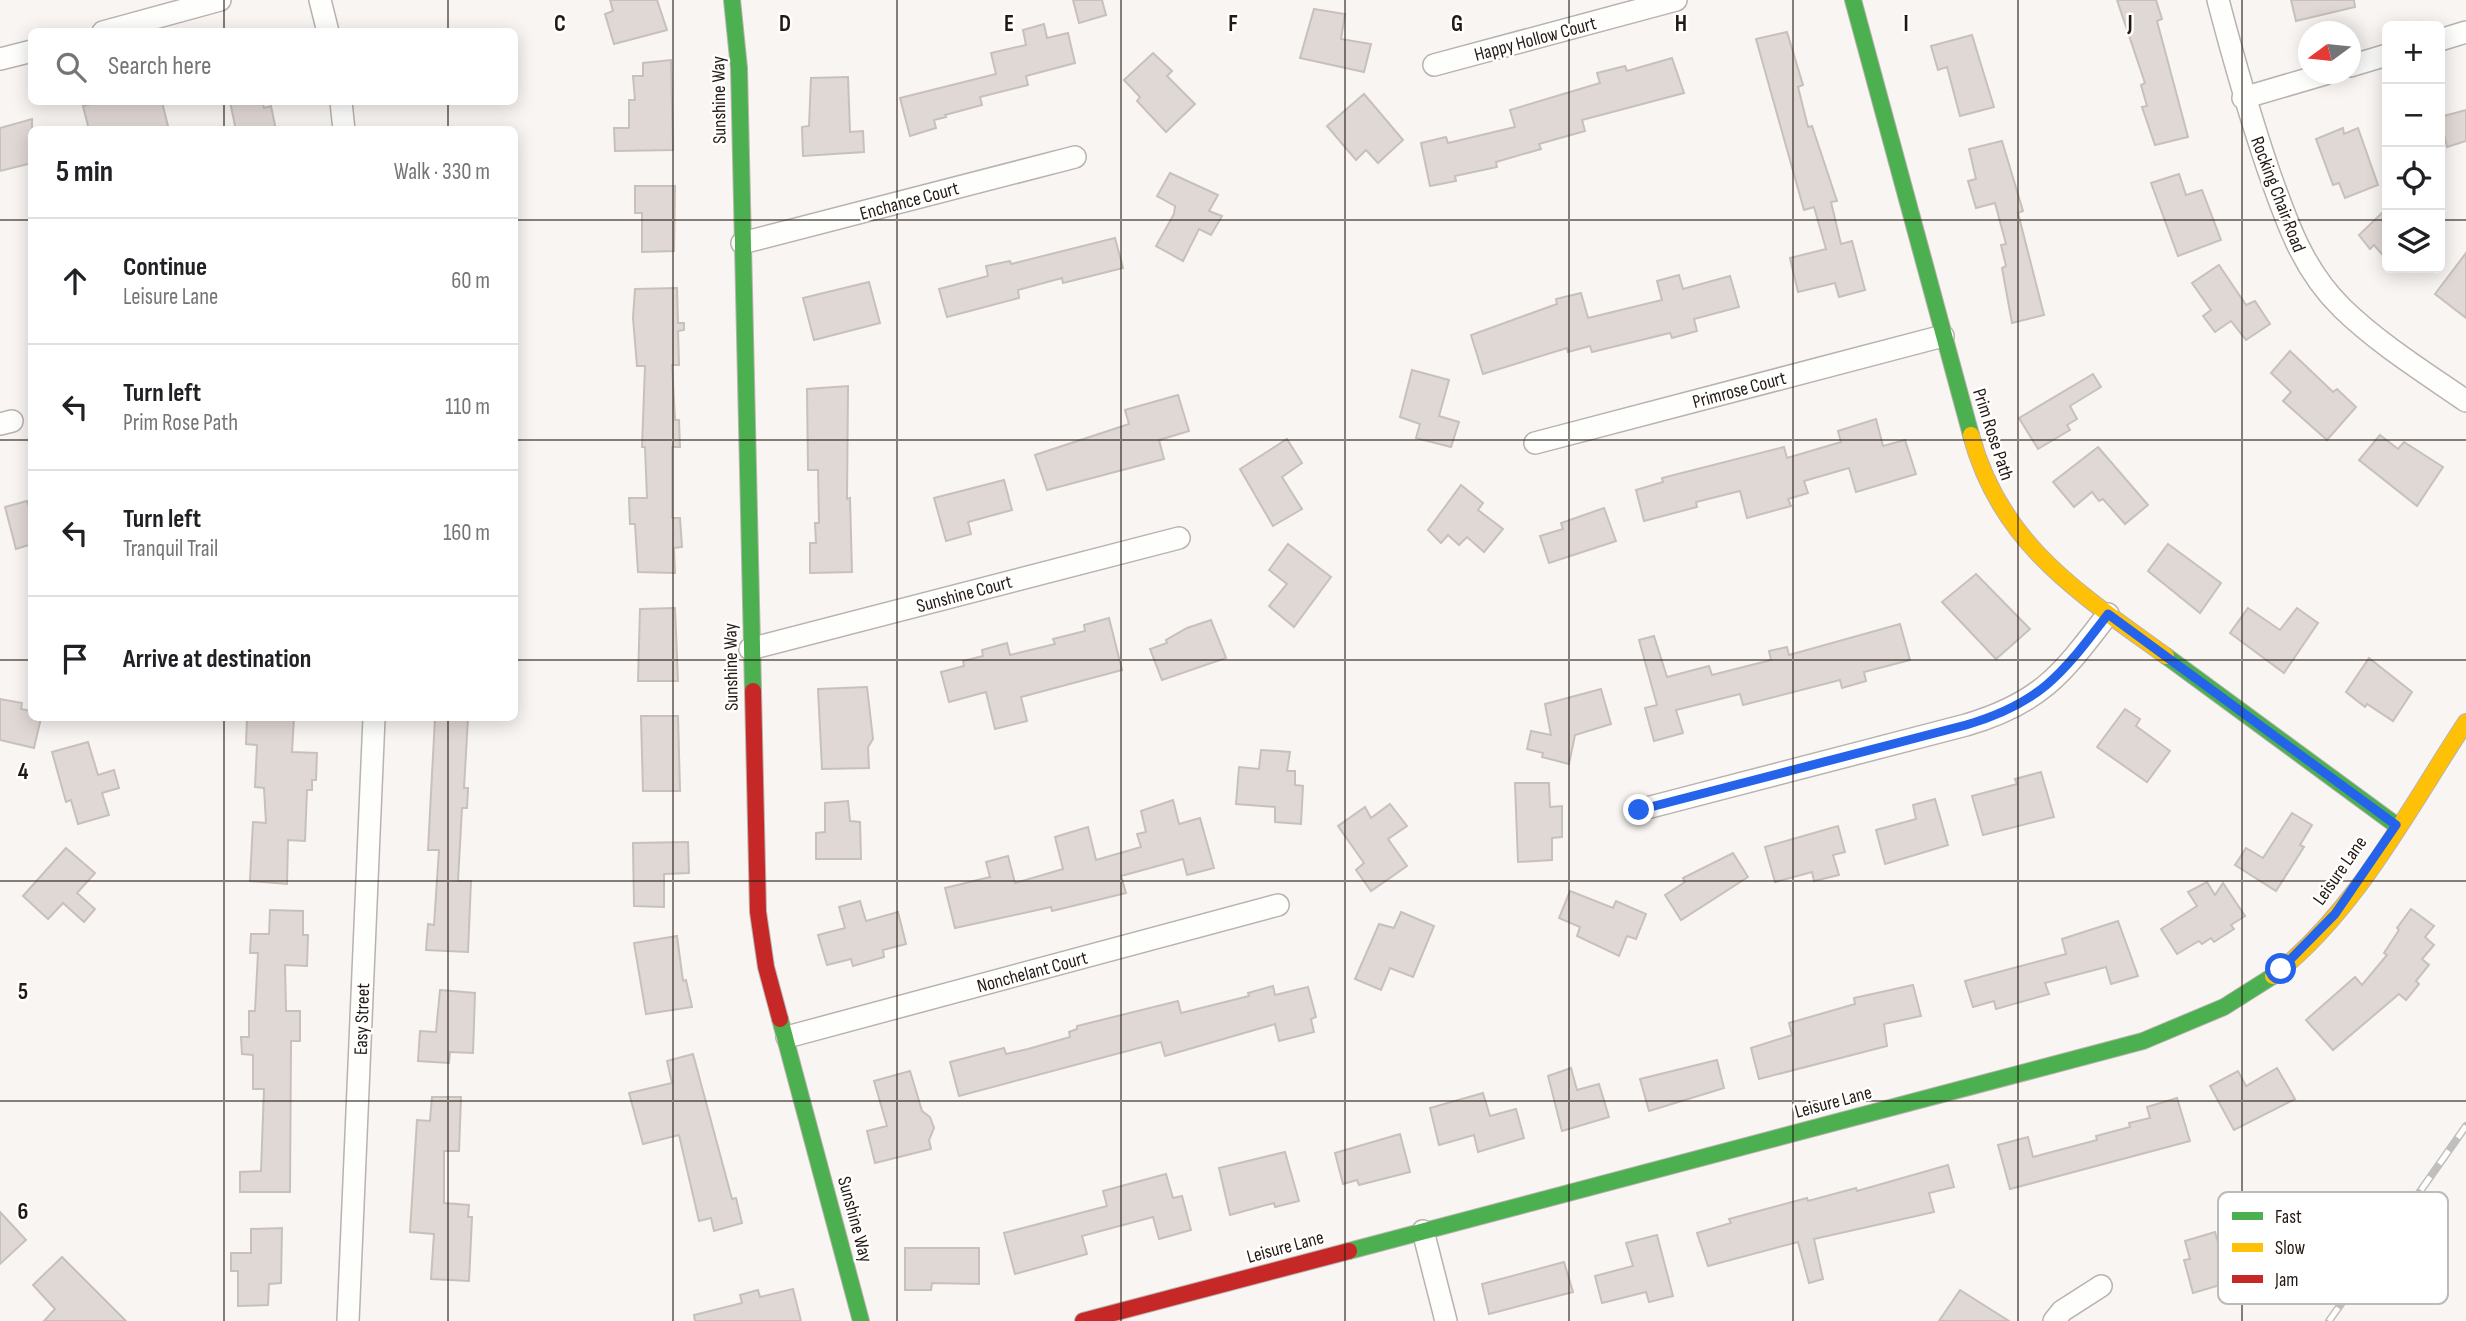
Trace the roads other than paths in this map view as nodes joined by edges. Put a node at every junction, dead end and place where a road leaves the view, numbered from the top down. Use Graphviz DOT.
graph roads {
  1 [pos="220,0"];
  2 [pos="320,0"];
  3 [pos="732,0"];
  4 [pos="1676,0"];
  5 [pos="1853,0"];
  6 [pos="2218,0"];
  7 [pos="118,28"];
  8 [pos="327,28"];
  9 [pos="2466,32"];
  10 [pos="2445,38"];
  11 [pos="28,52"];
  12 [pos="2382,56"];
  13 [pos="0,59"];
  14 [pos="2361,63"];
  15 [pos="1434,65"];
  16 [pos="2298,82"];
  17 [pos="2243,98"];
  18 [pos="341,105"];
  19 [pos="344,126"];
  20 [pos="1075,157"];
  21 [pos="742,243"];
  22 [pos="1944,336"];
  23 [pos="2466,401"];
  24 [pos="1535,443"];
  25 [pos="1179,538"];
  26 [pos="2108,614"];
  27 [pos="750,649"];
  28 [pos="374,721"];
  29 [pos="2466,722"];
  30 [pos="1639,810"];
  31 [pos="2396,825"];
  32 [pos="1278,905"];
  33 [pos="787,1037"];
  34 [pos="1423,1231"];
  35 [pos="2101,1286"];
  36 [pos="348,1321"];
  37 [pos="861,1321"];
  38 [pos="1083,1321"];
  39 [pos="1446,1321"];
  40 [pos="2054,1321"];
  1 -- 7 [label="street"];
  2 -- 8 [label="street"];
  3 -- 21 [label="street, Sunshine Way"];
  4 -- 15 [label="street, Happy Hollow Court"];
  5 -- 22 [label="street, Prim Rose Path"];
  6 -- 17 [label="street, Rocking Chair Road"];
  9 -- 10 [label="street"];
  11 -- 13 [label="street"];
  12 -- 14 [label="street"];
  16 -- 17 [label="street"];
  17 -- 23 [label="street, Rocking Chair Road"];
  18 -- 19 [label="street"];
  20 -- 21 [label="street, Enchance Court"];
  21 -- 27 [label="street, Sunshine Way"];
  22 -- 24 [label="street, Primrose Court"];
  22 -- 26 [label="street, Prim Rose Path"];
  25 -- 27 [label="street, Sunshine Court"];
  26 -- 30 [label="street"];
  26 -- 31 [label="street, Prim Rose Path"];
  27 -- 33 [label="street, Sunshine Way"];
  28 -- 36 [label="street, Easy Street"];
  29 -- 31 [label="street, Leisure Lane"];
  31 -- 34 [label="street, Leisure Lane"];
  32 -- 33 [label="street, Nonchelant Court"];
  33 -- 37 [label="street, Sunshine Way"];
  34 -- 38 [label="street, Leisure Lane"];
  34 -- 39 [label="street"];
  35 -- 40 [label="street"];
}
